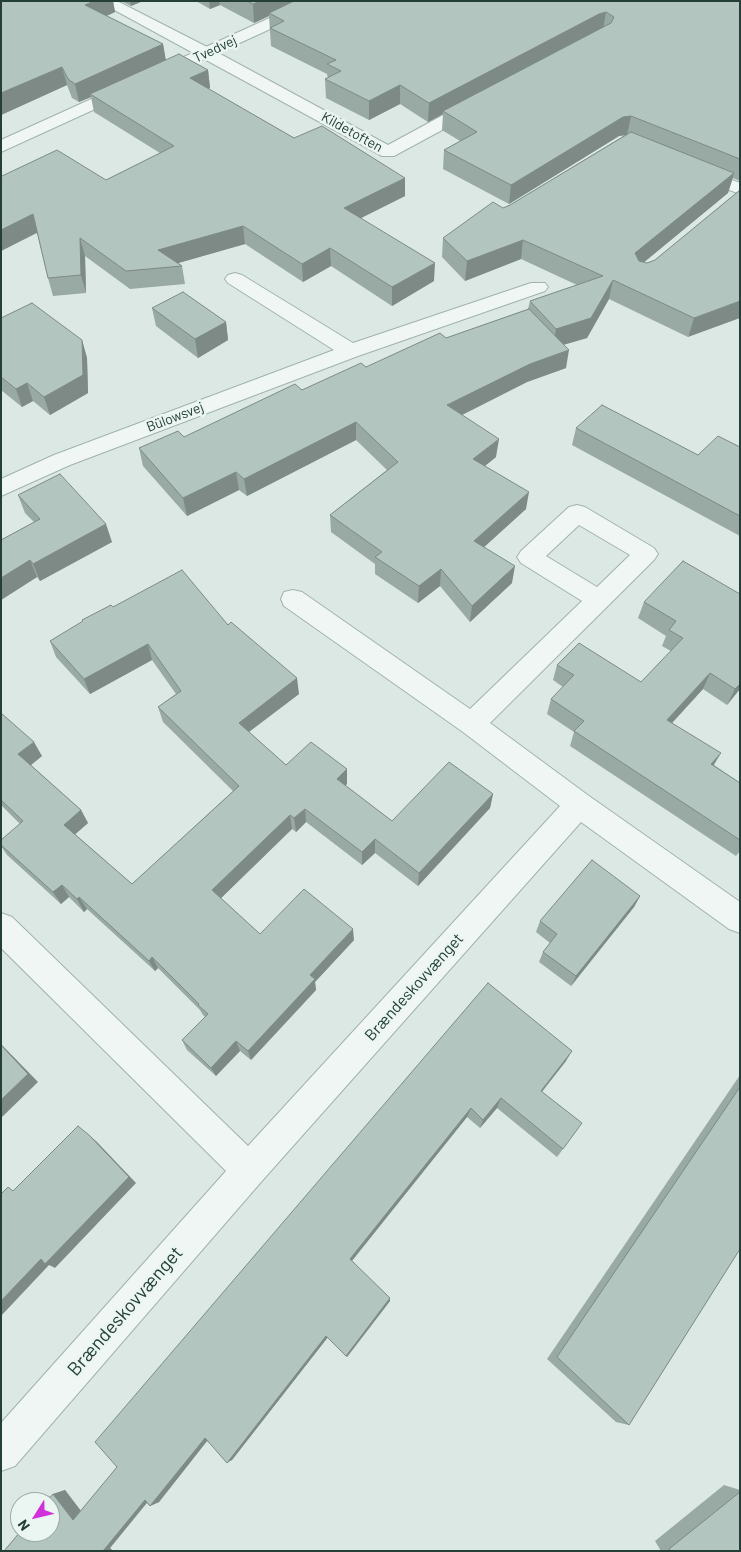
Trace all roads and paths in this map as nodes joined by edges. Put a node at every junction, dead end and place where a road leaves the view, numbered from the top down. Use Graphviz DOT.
graph roads {
  1 [pos="105,1"];
  2 [pos="320,1"];
  3 [pos="207,53"];
  4 [pos="491,97"];
  5 [pos="1,146"];
  6 [pos="678,164"];
  7 [pos="740,189"];
  8 [pos="740,194"];
  9 [pos="725,206"];
  10 [pos="235,279"];
  11 [pos="538,287"];
  12 [pos="351,350"];
  13 [pos="1,488"];
  14 [pos="293,599"];
  15 [pos="599,600"];
  16 [pos="472,724"];
  17 [pos="579,805"];
  18 [pos="740,919"];
  19 [pos="1,927"];
  20 [pos="249,1170"];
  21 [pos="1,1452"];
  1 -- 3 [label="street"];
  2 -- 3 [label="street, Tvedvej"];
  3 -- 4 [label="street, Kildetoften"];
  3 -- 5 [label="street, Tvedvej"];
  6 -- 7 [label="street"];
  8 -- 9 [label="street"];
  10 -- 12 [label="street"];
  11 -- 12 [label="street, Bülowsvej"];
  12 -- 13 [label="street, Bülowsvej"];
  14 -- 16 [label="street"];
  15 -- 16 [label="street"];
  16 -- 17 [label="street"];
  17 -- 18 [label="street"];
  17 -- 20 [label="street, Brændeskovvænget"];
  19 -- 20 [label="street"];
  20 -- 21 [label="street, Brændeskovvænget"];
}
